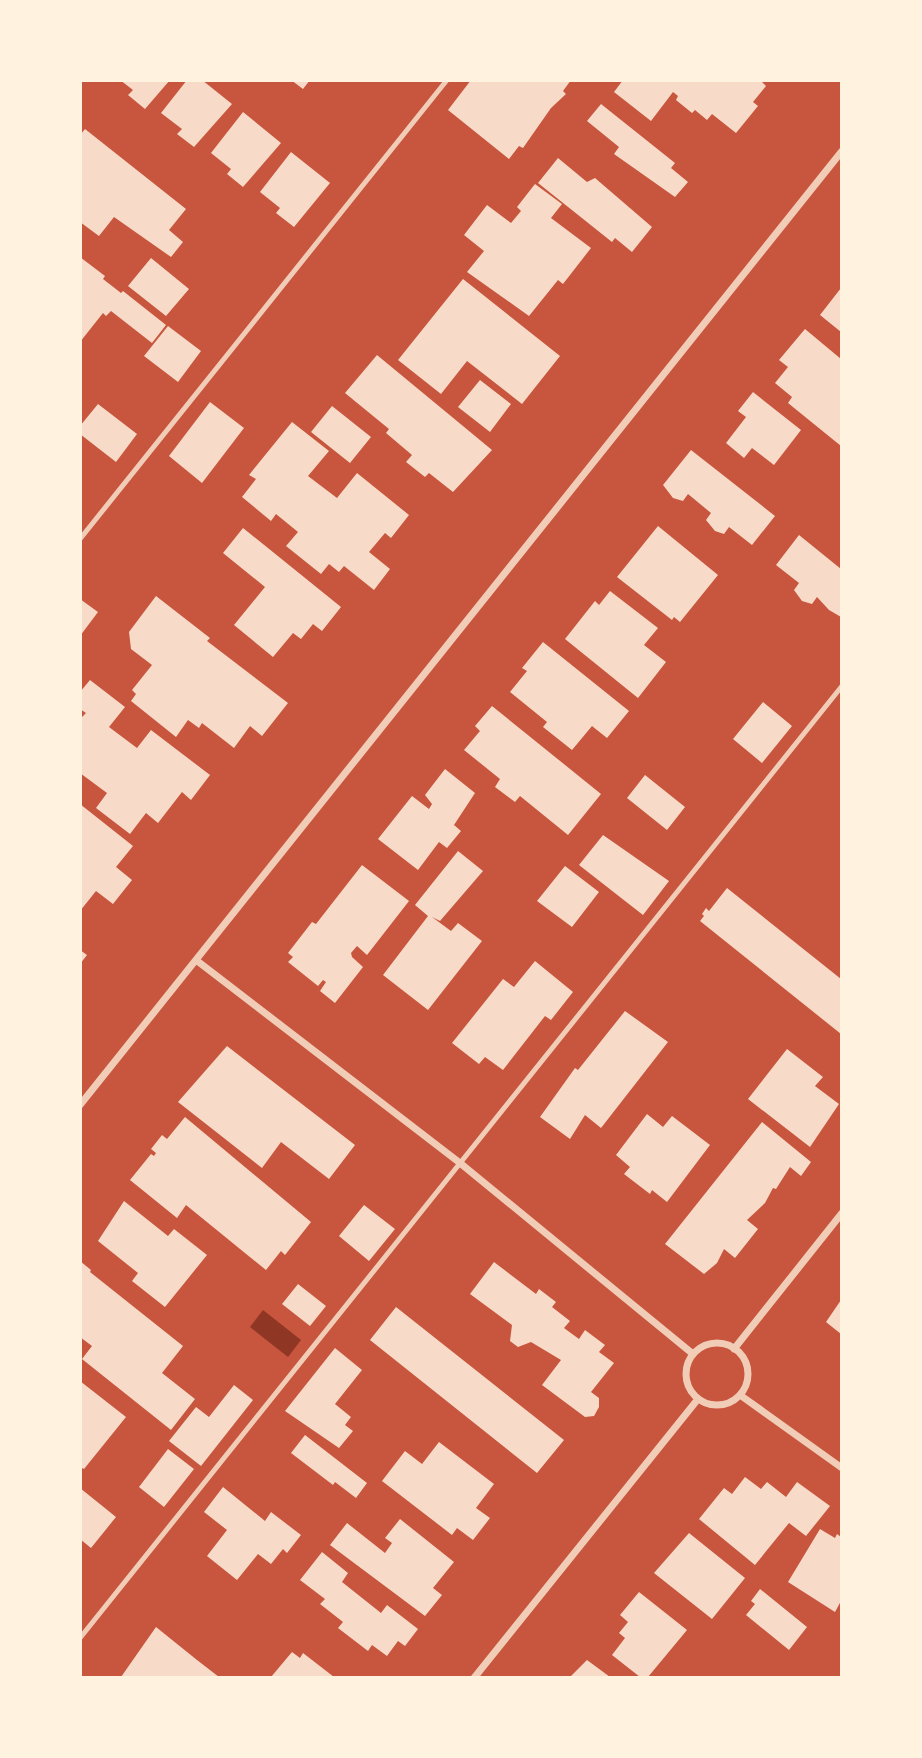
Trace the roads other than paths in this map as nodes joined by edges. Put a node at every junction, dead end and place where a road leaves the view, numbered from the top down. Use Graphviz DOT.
graph roads {
  1 [pos="447,80"];
  2 [pos="842,151"];
  3 [pos="80,539"];
  4 [pos="842,686"];
  5 [pos="196,960"];
  6 [pos="80,1105"];
  7 [pos="460,1163"];
  8 [pos="842,1213"];
  9 [pos="734,1349"];
  10 [pos="693,1354"];
  11 [pos="740,1395"];
  12 [pos="698,1399"];
  13 [pos="842,1468"];
  14 [pos="80,1638"];
  15 [pos="474,1678"];
  1 -- 3 [label="lane"];
  2 -- 5 [label="street"];
  4 -- 7 [label="lane"];
  5 -- 6 [label="street"];
  5 -- 7 [label="street"];
  7 -- 10 [label="street"];
  7 -- 14 [label="lane"];
  8 -- 9 [label="street"];
  9 -- 10 [label="street"];
  9 -- 11 [label="street"];
  10 -- 12 [label="street"];
  11 -- 12 [label="street"];
  11 -- 13 [label="street"];
  12 -- 15 [label="street"];
}
